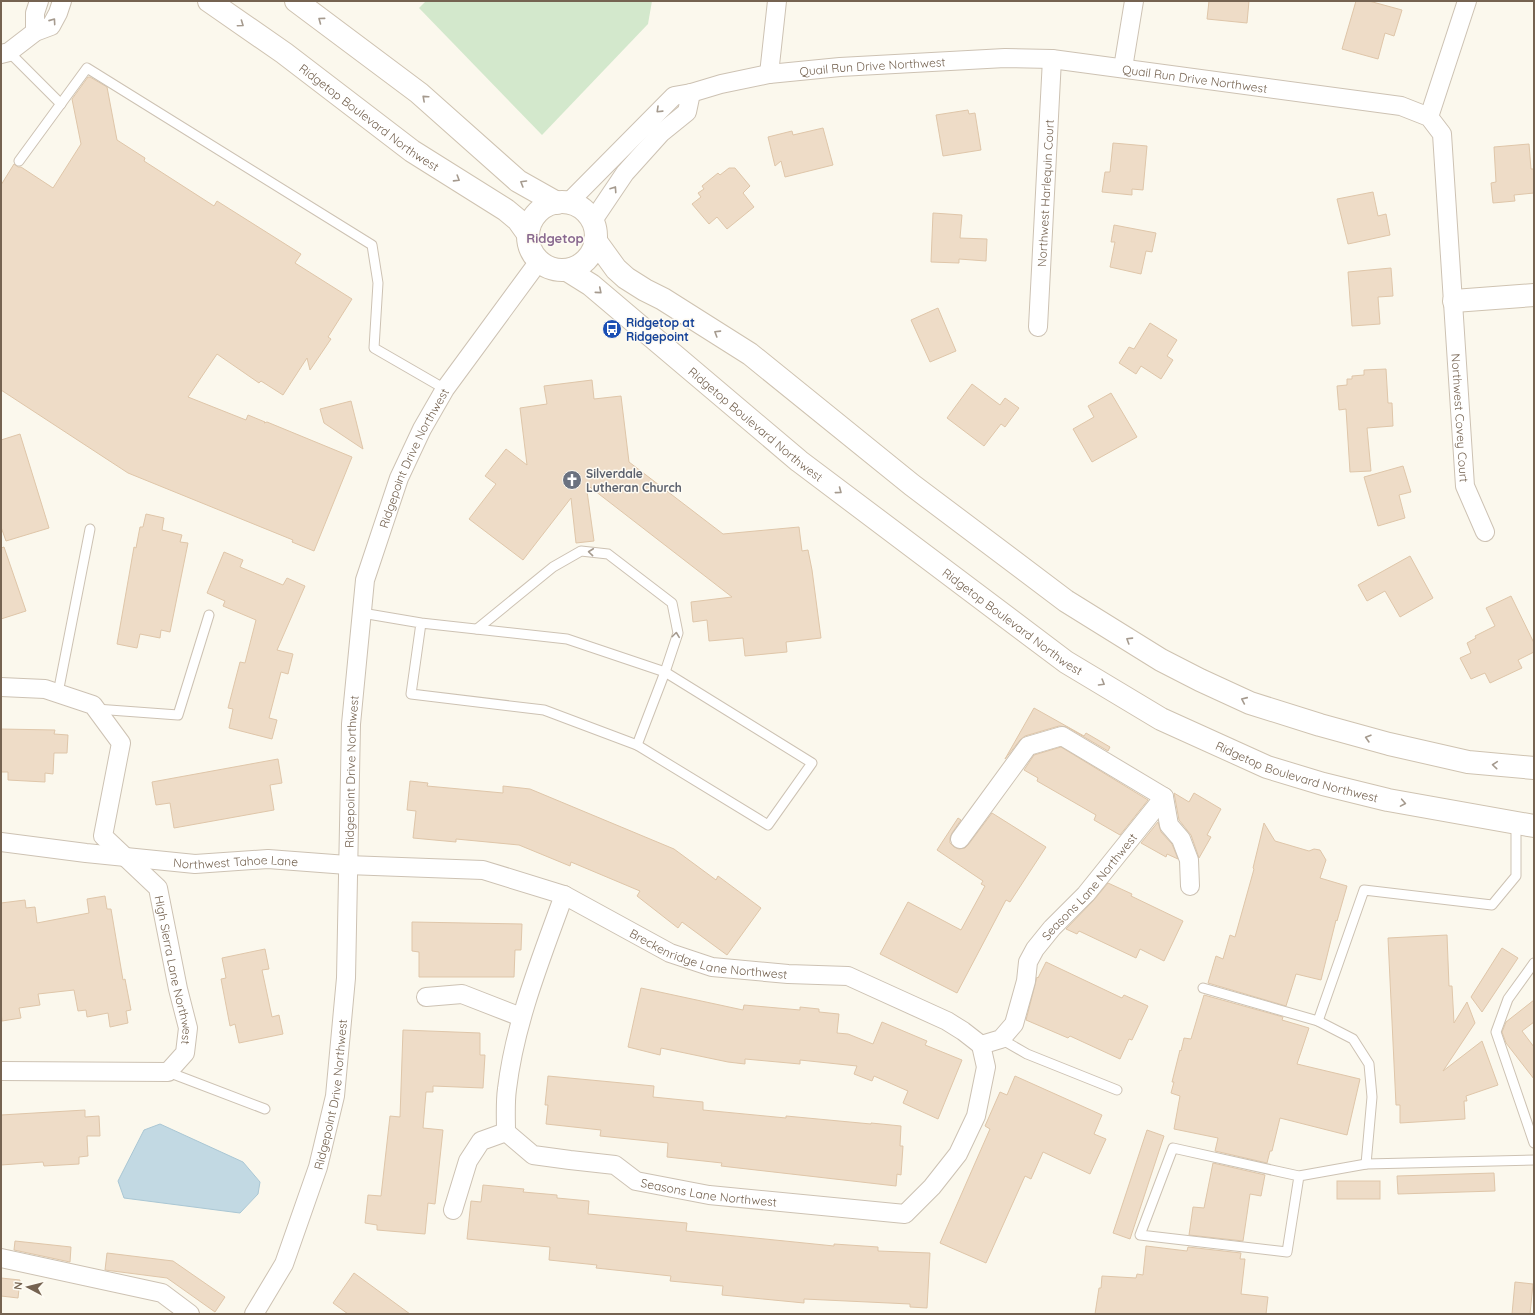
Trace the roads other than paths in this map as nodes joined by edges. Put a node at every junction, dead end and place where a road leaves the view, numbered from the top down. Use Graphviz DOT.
graph roads {
  1 [pos="39,1"];
  2 [pos="62,1"];
  3 [pos="209,1"];
  4 [pos="296,1"];
  5 [pos="778,1"];
  6 [pos="1134,1"];
  7 [pos="1467,1"];
  8 [pos="35,32"];
  9 [pos="5,53"];
  10 [pos="1052,59"];
  11 [pos="1123,68"];
  12 [pos="769,74"];
  13 [pos="692,93"];
  14 [pos="61,104"];
  15 [pos="1429,116"];
  16 [pos="19,161"];
  17 [pos="562,203"];
  18 [pos="594,231"];
  19 [pos="528,234"];
  20 [pos="539,261"];
  21 [pos="567,270"];
  22 [pos="1534,295"];
  23 [pos="1454,301"];
  24 [pos="1038,327"];
  25 [pos="445,389"];
  26 [pos="90,529"];
  27 [pos="1485,532"];
  28 [pos="362,613"];
  29 [pos="209,615"];
  30 [pos="421,623"];
  31 [pos="477,629"];
  32 [pos="665,672"];
  33 [pos="1,687"];
  34 [pos="58,693"];
  35 [pos="96,709"];
  36 [pos="637,744"];
  37 [pos="1534,768"];
  38 [pos="1164,797"];
  39 [pos="1525,824"];
  40 [pos="960,839"];
  41 [pos="1,842"];
  42 [pos="125,857"];
  43 [pos="347,865"];
  44 [pos="1190,886"];
  45 [pos="564,895"];
  46 [pos="1534,963"];
  47 [pos="1203,988"];
  48 [pos="426,998"];
  49 [pos="521,1017"];
  50 [pos="1318,1021"];
  51 [pos="1001,1039"];
  52 [pos="981,1045"];
  53 [pos="1,1071"];
  54 [pos="168,1072"];
  55 [pos="1117,1090"];
  56 [pos="265,1110"];
  57 [pos="506,1132"];
  58 [pos="1534,1143"];
  59 [pos="1534,1160"];
  60 [pos="1366,1164"];
  61 [pos="1299,1176"];
  62 [pos="453,1210"];
  63 [pos="1,1258"];
  64 [pos="190,1314"];
  65 [pos="254,1314"];
  1 -- 8 [label="street"];
  8 -- 2 [label="street, one-way"];
  3 -- 19 [label="main road, Ridgetop Boulevard Northwest, one-way"];
  17 -- 4 [label="main road, one-way"];
  5 -- 12 [label="street"];
  6 -- 11 [label="street"];
  7 -- 15 [label="street"];
  8 -- 9 [label="street"];
  9 -- 14 [label="lane"];
  10 -- 11 [label="street, Quail Run Drive Northwest"];
  10 -- 12 [label="street, Quail Run Drive Northwest"];
  10 -- 24 [label="street, Northwest Harlequin Court"];
  11 -- 15 [label="street, Quail Run Drive Northwest"];
  12 -- 13 [label="street, Quail Run Drive Northwest"];
  13 -- 17 [label="street, Quail Run Drive Northwest, one-way"];
  18 -- 13 [label="street, one-way"];
  14 -- 16 [label="lane"];
  14 -- 25 [label="lane"];
  15 -- 23 [label="street"];
  17 -- 18 [label="main road"];
  17 -- 19 [label="main road"];
  18 -- 21 [label="main road"];
  37 -- 18 [label="main road, one-way"];
  19 -- 20 [label="main road"];
  20 -- 21 [label="main road"];
  20 -- 25 [label="street, Ridgepoint Drive Northwest"];
  21 -- 39 [label="main road, Ridgetop Boulevard Northwest, one-way"];
  22 -- 23 [label="main road"];
  23 -- 27 [label="street, Northwest Covey Court"];
  25 -- 28 [label="street, Ridgepoint Drive Northwest"];
  26 -- 34 [label="lane"];
  28 -- 30 [label="lane"];
  28 -- 43 [label="street, Ridgepoint Drive Northwest"];
  29 -- 35 [label="lane"];
  30 -- 31 [label="lane"];
  30 -- 36 [label="lane"];
  31 -- 32 [label="lane"];
  32 -- 31 [label="lane, one-way"];
  32 -- 36 [label="lane"];
  32 -- 36 [label="lane"];
  33 -- 34 [label="street"];
  34 -- 35 [label="street"];
  35 -- 42 [label="street, High Sierra Lane Northwest"];
  38 -- 40 [label="street"];
  38 -- 44 [label="street"];
  38 -- 51 [label="street, Seasons Lane Northwest"];
  39 -- 50 [label="lane"];
  41 -- 42 [label="street"];
  42 -- 43 [label="street, Northwest Tahoe Lane"];
  42 -- 54 [label="street, High Sierra Lane Northwest"];
  43 -- 45 [label="street, Breckenridge Lane Northwest"];
  43 -- 65 [label="street, Ridgepoint Drive Northwest"];
  45 -- 49 [label="street"];
  45 -- 52 [label="street, Breckenridge Lane Northwest"];
  46 -- 58 [label="lane"];
  47 -- 50 [label="lane"];
  48 -- 49 [label="street"];
  49 -- 57 [label="street"];
  50 -- 60 [label="lane"];
  51 -- 52 [label="street"];
  51 -- 55 [label="lane"];
  52 -- 57 [label="street, Seasons Lane Northwest"];
  53 -- 54 [label="street"];
  54 -- 56 [label="lane"];
  57 -- 62 [label="street"];
  59 -- 60 [label="lane"];
  60 -- 61 [label="lane"];
  61 -- 61 [label="lane"];
  63 -- 64 [label="street"];
}
